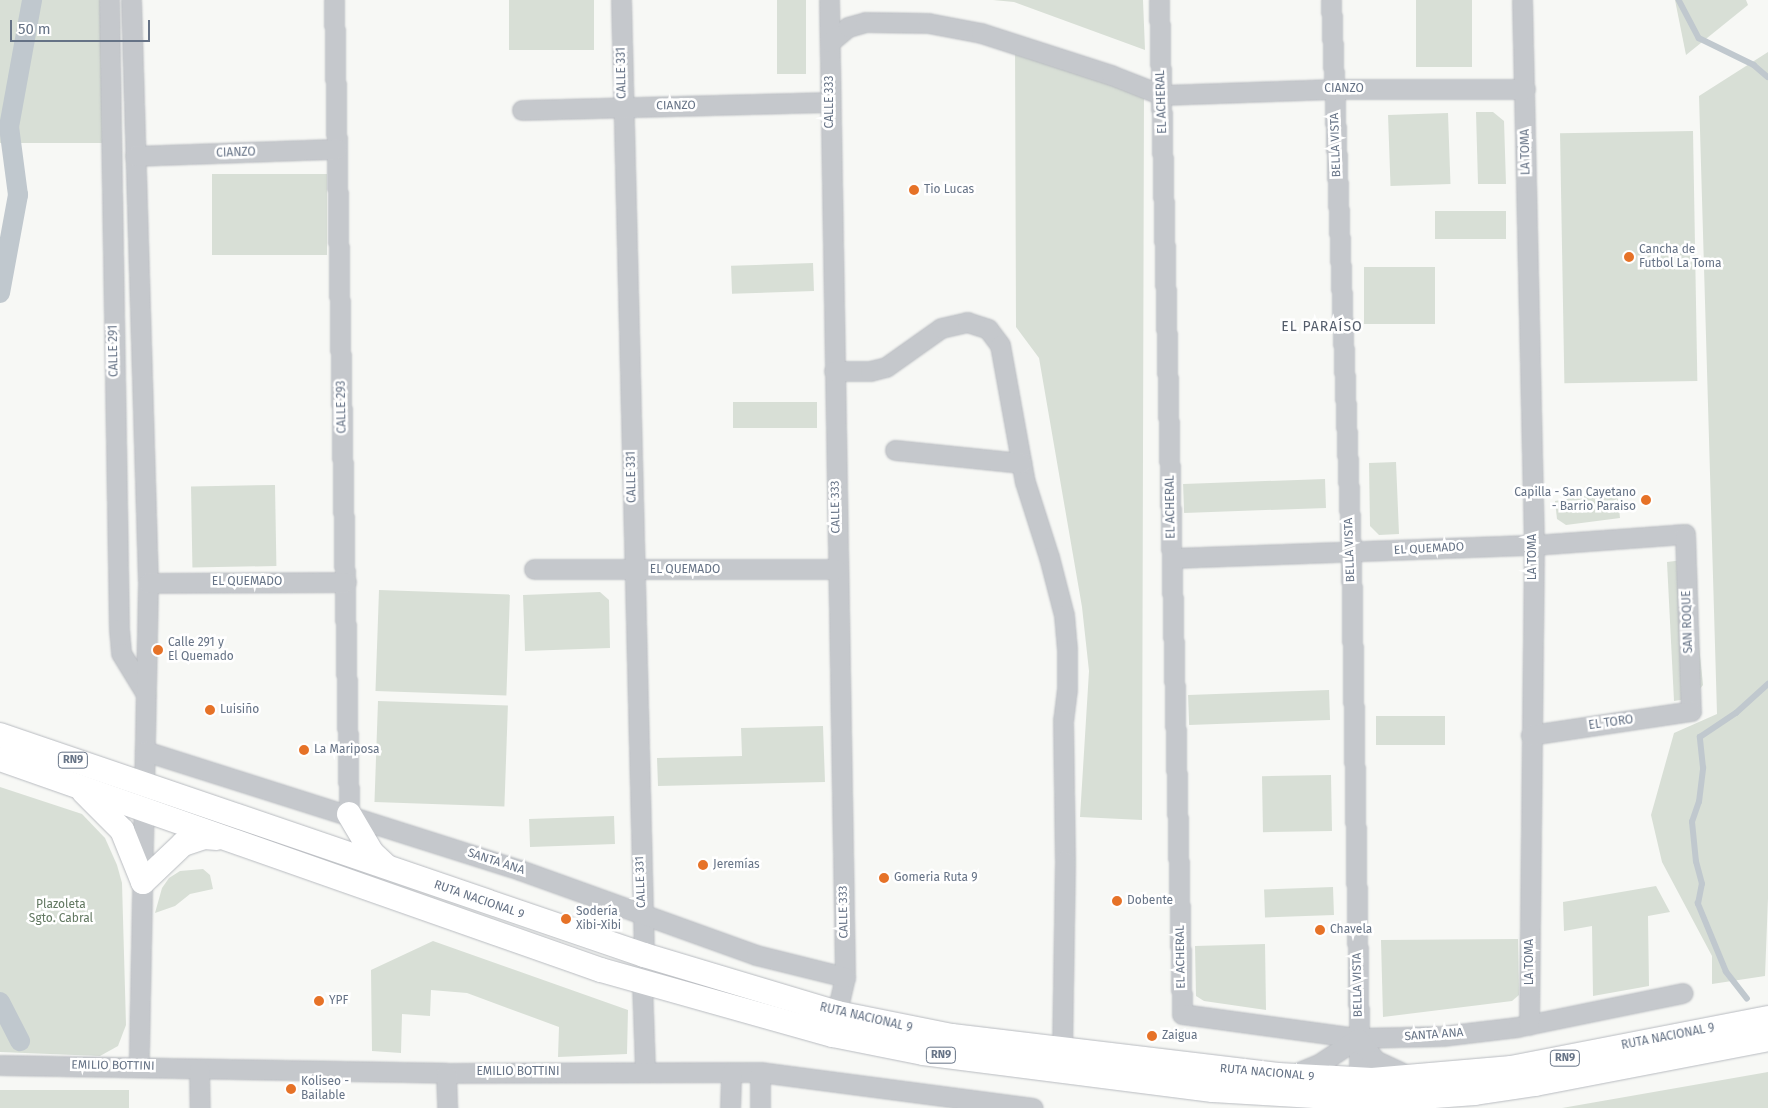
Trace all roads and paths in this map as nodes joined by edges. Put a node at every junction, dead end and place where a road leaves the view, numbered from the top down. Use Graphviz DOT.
graph roads {
  1 [pos="109,0"];
  2 [pos="131,0"];
  3 [pos="334,0"];
  4 [pos="621,0"];
  5 [pos="830,0"];
  6 [pos="1159,0"];
  7 [pos="1332,0"];
  8 [pos="1522,0"];
  9 [pos="865,22"];
  10 [pos="830,42"];
  11 [pos="1334,89"];
  12 [pos="1525,89"];
  13 [pos="1162,95"];
  14 [pos="830,102"];
  15 [pos="623,107"];
  16 [pos="522,110"];
  17 [pos="338,149"];
  18 [pos="135,156"];
  19 [pos="834,371"];
  20 [pos="895,450"];
  21 [pos="1021,463"];
  22 [pos="1684,534"];
  23 [pos="1534,545"];
  24 [pos="1351,553"];
  25 [pos="1173,558"];
  26 [pos="534,569"];
  27 [pos="836,569"];
  28 [pos="634,570"];
  29 [pos="346,582"];
  30 [pos="148,583"];
  31 [pos="146,695"];
  32 [pos="1691,711"];
  33 [pos="0,735"];
  34 [pos="1531,735"];
  35 [pos="145,751"];
  36 [pos="0,759"];
  37 [pos="73,783"];
  38 [pos="145,796"];
  39 [pos="349,814"];
  40 [pos="224,838"];
  41 [pos="388,868"];
  42 [pos="143,882"];
  43 [pos="642,913"];
  44 [pos="644,955"];
  45 [pos="845,977"];
  46 [pos="642,983"];
  47 [pos="1683,993"];
  48 [pos="837,1013"];
  49 [pos="1182,1014"];
  50 [pos="1768,1018"];
  51 [pos="1529,1024"];
  52 [pos="1358,1038"];
  53 [pos="1768,1039"];
  54 [pos="1062,1051"];
  55 [pos="0,1065"];
  56 [pos="139,1066"];
  57 [pos="199,1069"];
  58 [pos="645,1072"];
  59 [pos="730,1072"];
  60 [pos="760,1072"];
  61 [pos="446,1073"];
  62 [pos="1290,1076"];
  63 [pos="1415,1078"];
  64 [pos="1360,1090"];
  65 [pos="949,1102"];
  66 [pos="200,1108"];
  67 [pos="447,1108"];
  68 [pos="730,1108"];
  69 [pos="760,1108"];
  70 [pos="1033,1108"];
  1 -- 31 [label="street, CALLE 291"];
  2 -- 18 [label="street"];
  3 -- 17 [label="street, CALLE 293"];
  4 -- 15 [label="street, CALLE 331"];
  5 -- 9 [label="street"];
  5 -- 10 [label="street, CALLE 333"];
  6 -- 13 [label="street, EL ACHERAL"];
  7 -- 11 [label="street, BELLA VISTA"];
  8 -- 12 [label="street, LA TOMA"];
  9 -- 10 [label="street"];
  9 -- 13 [label="street"];
  10 -- 14 [label="street, CALLE 333"];
  11 -- 12 [label="street, CIANZO"];
  11 -- 13 [label="street, CIANZO"];
  11 -- 24 [label="street, BELLA VISTA"];
  12 -- 23 [label="street, LA TOMA"];
  13 -- 25 [label="street, EL ACHERAL"];
  14 -- 15 [label="street, CIANZO"];
  14 -- 19 [label="street, CALLE 333"];
  15 -- 16 [label="street, CIANZO"];
  15 -- 28 [label="street, CALLE 331"];
  17 -- 18 [label="street, CIANZO"];
  17 -- 29 [label="street, CALLE 293"];
  18 -- 30 [label="street"];
  19 -- 21 [label="street"];
  19 -- 27 [label="street, CALLE 333"];
  20 -- 21 [label="street"];
  21 -- 54 [label="street"];
  22 -- 23 [label="street, EL QUEMADO"];
  22 -- 32 [label="street, SAN ROQUE"];
  23 -- 24 [label="street, EL QUEMADO"];
  23 -- 34 [label="street, LA TOMA"];
  24 -- 25 [label="street, EL QUEMADO"];
  24 -- 52 [label="street, BELLA VISTA"];
  25 -- 49 [label="street, EL ACHERAL"];
  26 -- 28 [label="street, EL QUEMADO"];
  27 -- 28 [label="street, EL QUEMADO"];
  27 -- 45 [label="street, CALLE 333"];
  28 -- 43 [label="street, CALLE 331"];
  29 -- 30 [label="street, EL QUEMADO"];
  29 -- 39 [label="street, CALLE 293"];
  30 -- 31 [label="street"];
  31 -- 35 [label="street"];
  32 -- 34 [label="street, EL TORO"];
  33 -- 38 [label="main road, RUTA NACIONAL 9 / RN9"];
  34 -- 51 [label="street, LA TOMA"];
  35 -- 38 [label="street"];
  35 -- 39 [label="street, SANTA ANA"];
  36 -- 37 [label="main road, RUTA NACIONAL 9 / RN9"];
  37 -- 38 [label="main road, RUTA NACIONAL 9 / RN9"];
  37 -- 42 [label="main road"];
  38 -- 40 [label="main road, RUTA NACIONAL 9 / RN9"];
  38 -- 41 [label="main road, RUTA NACIONAL 9 / RN9"];
  38 -- 42 [label="street"];
  39 -- 41 [label="main road"];
  39 -- 43 [label="street, SANTA ANA"];
  40 -- 42 [label="main road"];
  40 -- 46 [label="main road, RUTA NACIONAL 9 / RN9"];
  41 -- 44 [label="main road, RUTA NACIONAL 9 / RN9"];
  42 -- 56 [label="street"];
  43 -- 44 [label="street, CALLE 331"];
  43 -- 45 [label="street, SANTA ANA"];
  44 -- 48 [label="main road, RUTA NACIONAL 9 / RN9"];
  45 -- 48 [label="street, CALLE 333"];
  46 -- 58 [label="street"];
  46 -- 64 [label="main road, RUTA NACIONAL 9 / RN9"];
  47 -- 51 [label="street, SANTA ANA"];
  48 -- 54 [label="main road, RUTA NACIONAL 9 / RN9"];
  49 -- 52 [label="street, SANTA ANA"];
  50 -- 63 [label="main road, RUTA NACIONAL 9 / RN9"];
  51 -- 52 [label="street, SANTA ANA"];
  52 -- 62 [label="street"];
  52 -- 63 [label="street"];
  52 -- 64 [label="street, BELLA VISTA"];
  53 -- 64 [label="main road, RUTA NACIONAL 9 / RN9"];
  54 -- 62 [label="main road, RUTA NACIONAL 9 / RN9"];
  55 -- 56 [label="street, EMILIO BOTTINI"];
  56 -- 57 [label="street, EMILIO BOTTINI"];
  57 -- 61 [label="street, EMILIO BOTTINI"];
  57 -- 66 [label="street"];
  58 -- 59 [label="street, EMILIO BOTTINI"];
  58 -- 61 [label="street, EMILIO BOTTINI"];
  59 -- 60 [label="street, EMILIO BOTTINI"];
  59 -- 68 [label="street"];
  60 -- 65 [label="street, EMILIO BOTTINI"];
  60 -- 69 [label="street"];
  61 -- 67 [label="street"];
  62 -- 64 [label="main road, RUTA NACIONAL 9 / RN9"];
  63 -- 64 [label="main road, RUTA NACIONAL 9 / RN9"];
  65 -- 70 [label="street, EMILIO BOTTINI"];
}
